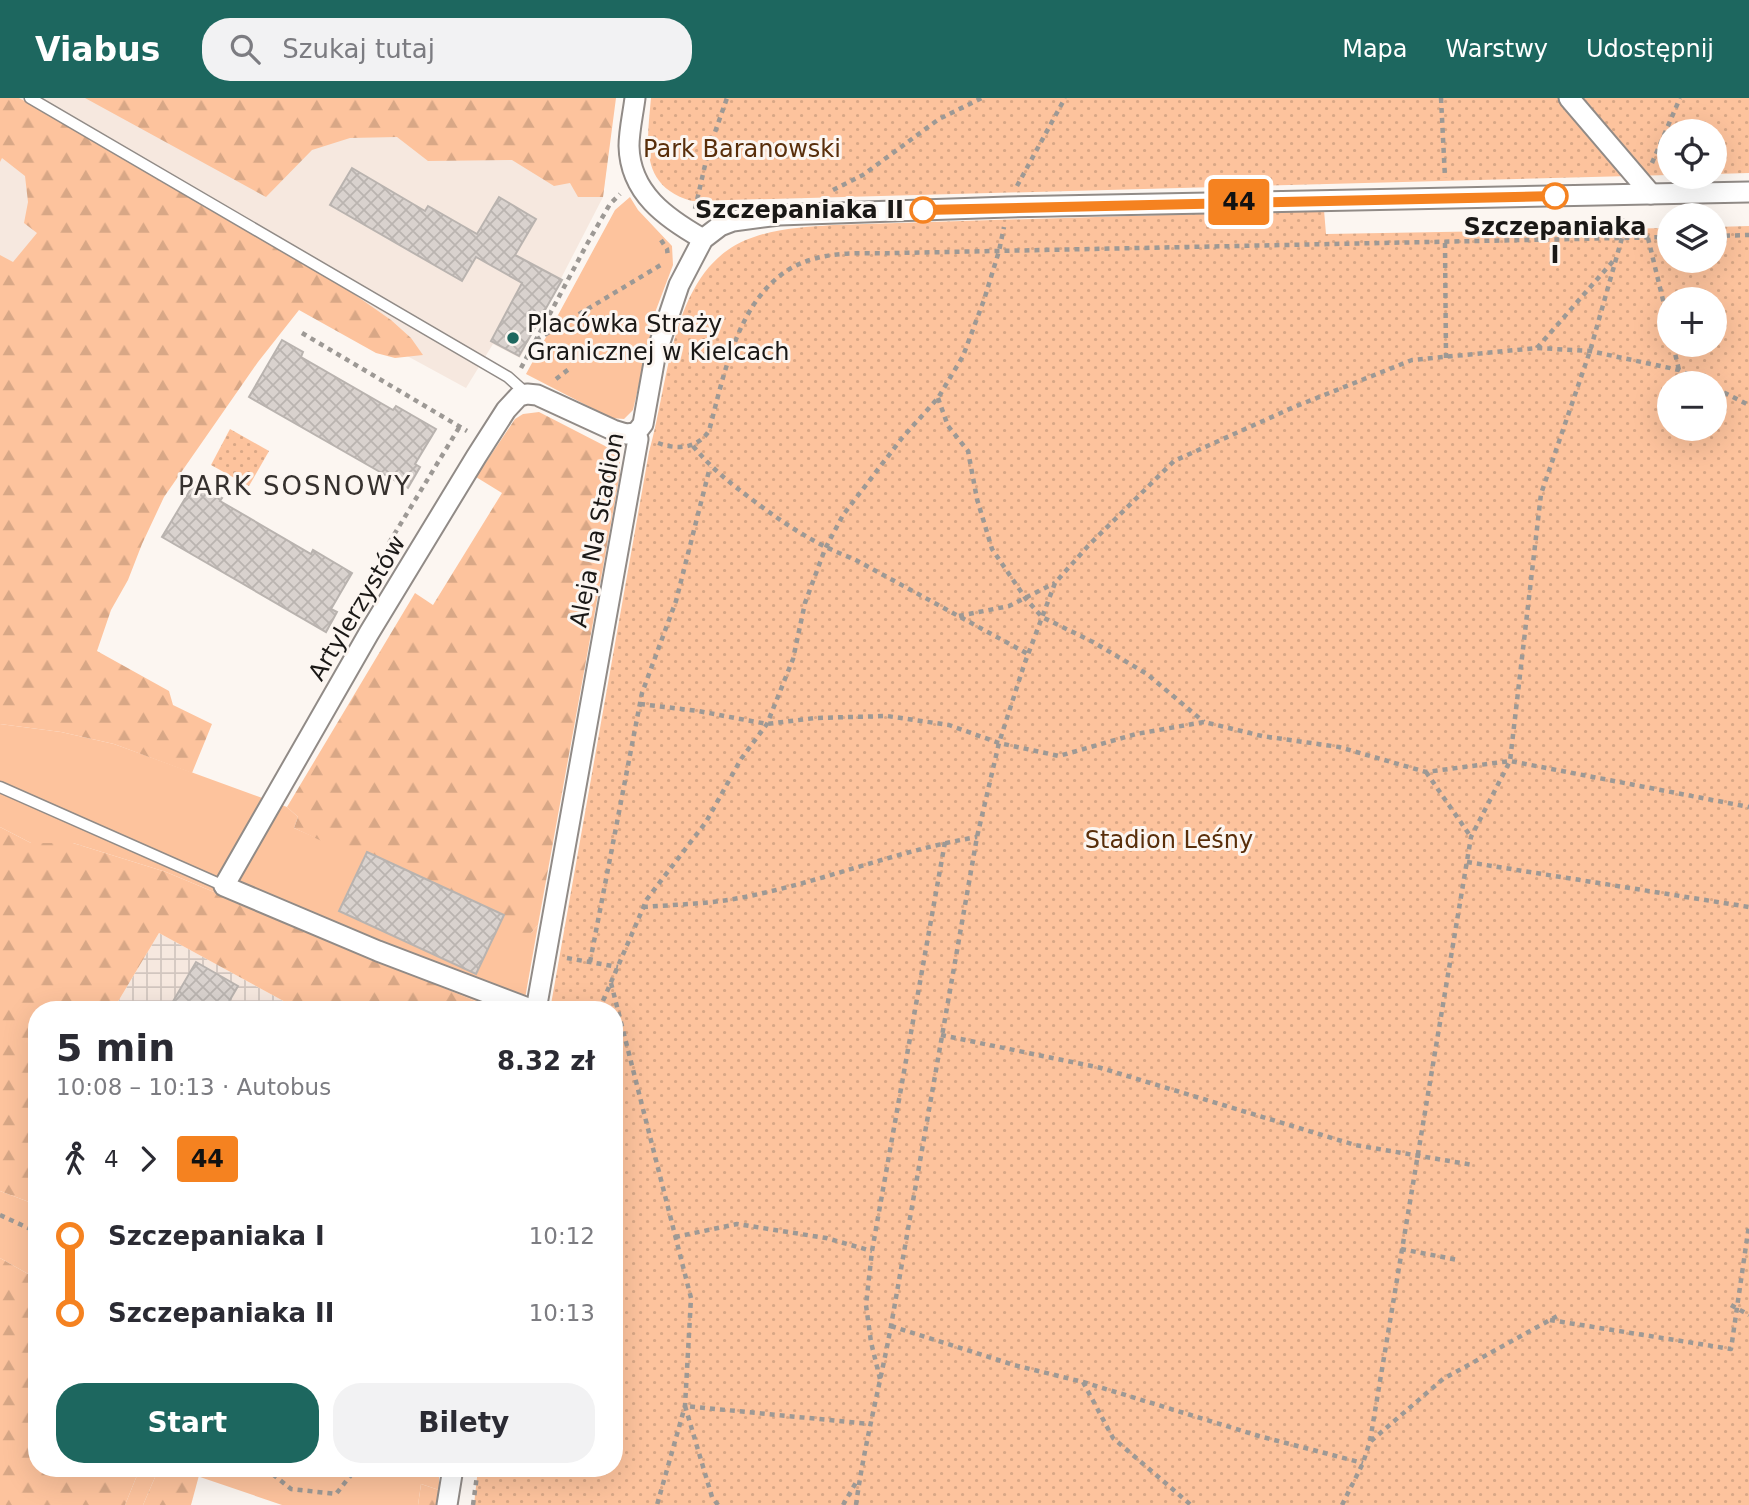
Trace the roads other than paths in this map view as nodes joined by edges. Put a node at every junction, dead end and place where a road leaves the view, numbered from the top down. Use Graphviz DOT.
graph roads {
  1 [pos="30,98"];
  2 [pos="635,98"];
  3 [pos="1569,98"];
  4 [pos="1749,192"];
  5 [pos="1651,194"];
  6 [pos="695,234"];
  7 [pos="520,390"];
  8 [pos="636,433"];
  9 [pos="0,787"];
  10 [pos="224,886"];
  11 [pos="510,1001"];
  12 [pos="536,1001"];
  13 [pos="452,1477"];
  14 [pos="447,1505"];
  1 -- 7 [label="lane"];
  2 -- 6 [label="street"];
  3 -- 5 [label="street"];
  4 -- 5 [label="street"];
  5 -- 6 [label="street"];
  6 -- 8 [label="street, Aleja Na Stadion"];
  7 -- 8 [label="street"];
  7 -- 10 [label="street, Artylerzystów"];
  8 -- 12 [label="street, Aleja Na Stadion"];
  9 -- 10 [label="lane"];
  10 -- 11 [label="street"];
  13 -- 14 [label="street"];
}
